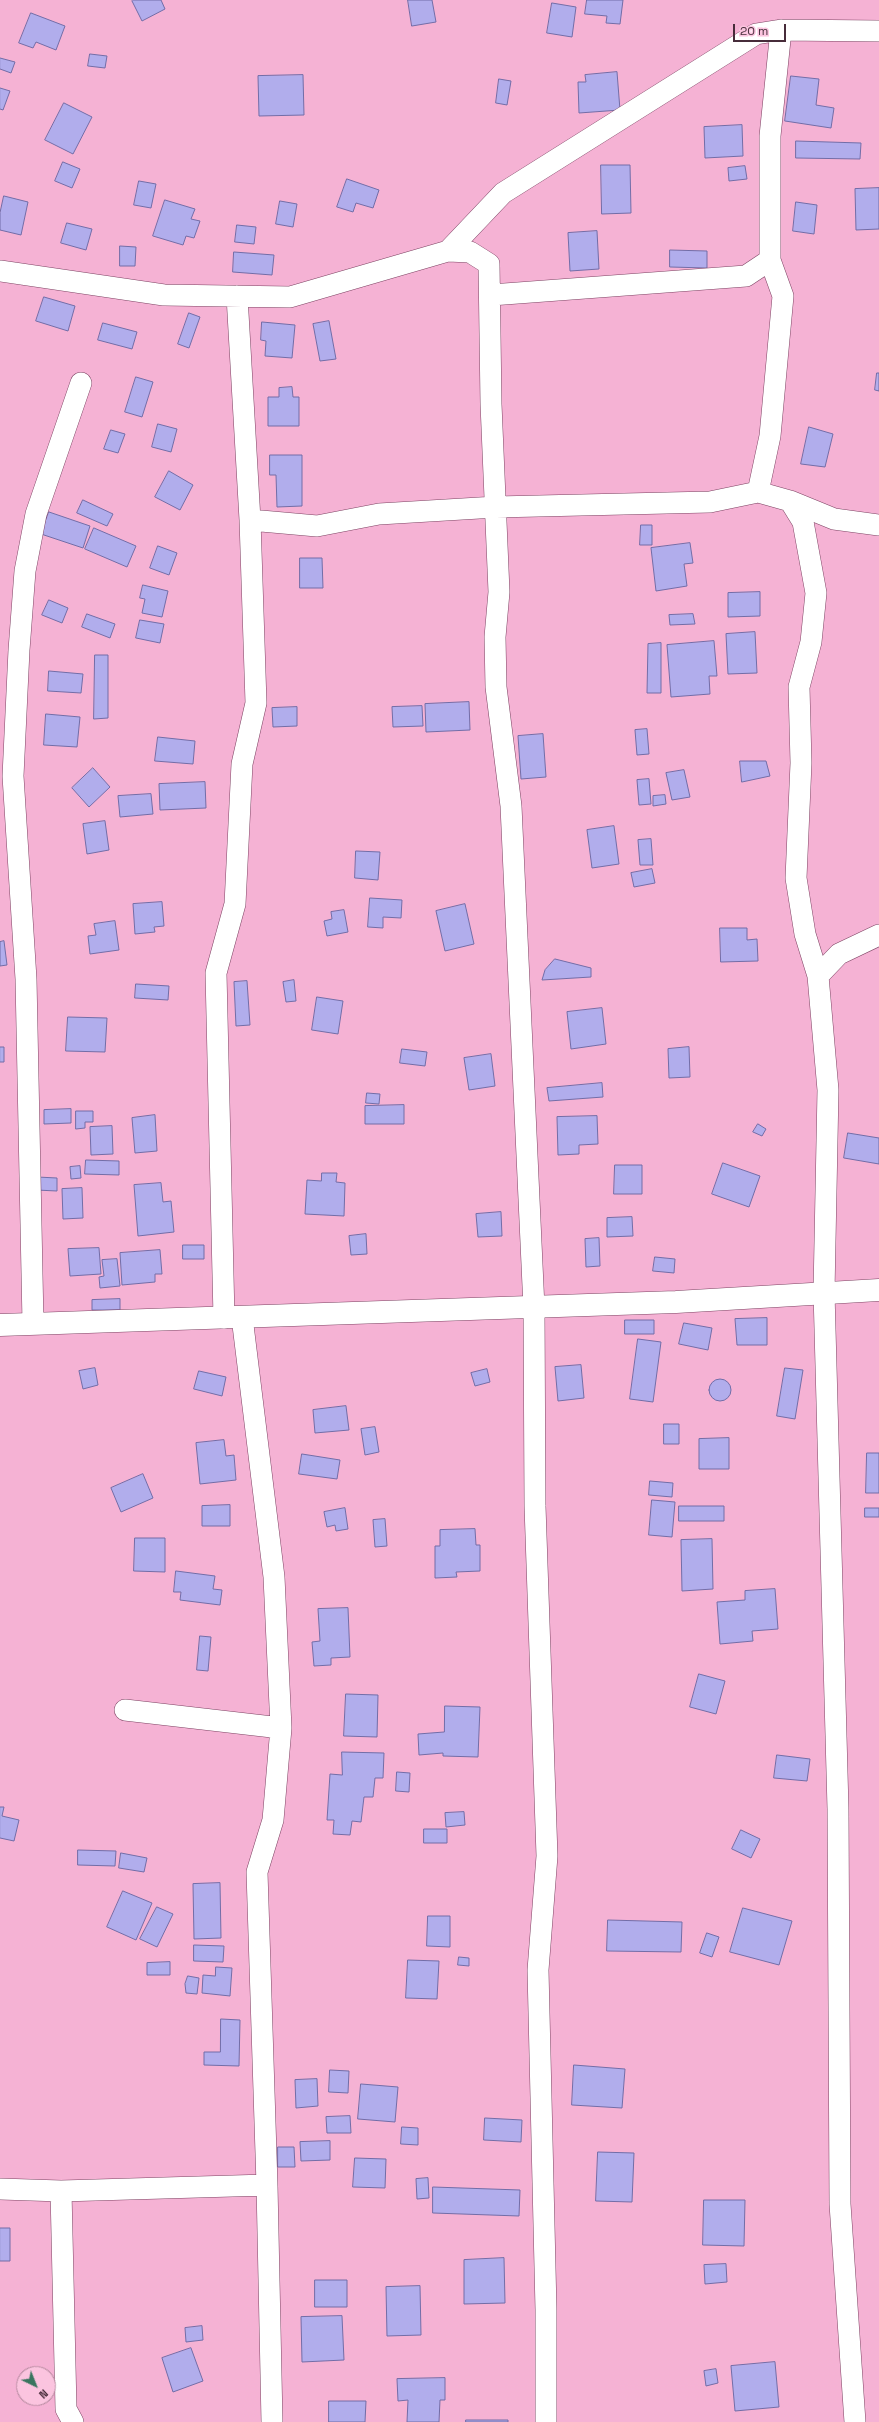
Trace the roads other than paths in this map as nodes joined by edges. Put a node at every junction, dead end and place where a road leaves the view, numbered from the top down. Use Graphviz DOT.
graph roads {
  1 [pos="781,30"];
  2 [pos="879,31"];
  3 [pos="448,251"];
  4 [pos="770,260"];
  5 [pos="0,272"];
  6 [pos="491,295"];
  7 [pos="237,296"];
  8 [pos="81,383"];
  9 [pos="758,492"];
  10 [pos="790,501"];
  11 [pos="496,507"];
  12 [pos="250,520"];
  13 [pos="879,525"];
  14 [pos="7,777"];
  15 [pos="879,935"];
  16 [pos="818,976"];
  17 [pos="879,1290"];
  18 [pos="824,1292"];
  19 [pos="534,1308"];
  20 [pos="233,1317"];
  21 [pos="33,1323"];
  22 [pos="0,1325"];
  23 [pos="125,1710"];
  24 [pos="281,1728"];
  25 [pos="267,2186"];
  26 [pos="0,2189"];
  27 [pos="61,2191"];
  28 [pos="73,2422"];
  29 [pos="272,2422"];
  30 [pos="546,2422"];
  31 [pos="854,2422"];
  1 -- 2 [label="street"];
  1 -- 3 [label="street"];
  1 -- 4 [label="street"];
  3 -- 6 [label="street"];
  3 -- 7 [label="street"];
  4 -- 6 [label="street"];
  4 -- 9 [label="street"];
  5 -- 7 [label="street"];
  6 -- 11 [label="street"];
  7 -- 12 [label="street"];
  8 -- 14 [label="street"];
  9 -- 10 [label="street"];
  9 -- 11 [label="street"];
  10 -- 13 [label="street"];
  10 -- 16 [label="street"];
  11 -- 12 [label="street"];
  11 -- 19 [label="street"];
  12 -- 20 [label="street"];
  14 -- 21 [label="street"];
  15 -- 16 [label="street"];
  16 -- 18 [label="street"];
  17 -- 18 [label="main road"];
  18 -- 19 [label="main road"];
  18 -- 31 [label="street"];
  19 -- 20 [label="main road"];
  19 -- 30 [label="street"];
  20 -- 21 [label="main road"];
  20 -- 24 [label="street"];
  21 -- 22 [label="main road"];
  23 -- 24 [label="street"];
  24 -- 25 [label="street"];
  25 -- 27 [label="street"];
  25 -- 29 [label="street"];
  26 -- 27 [label="street"];
  27 -- 28 [label="street"];
}
